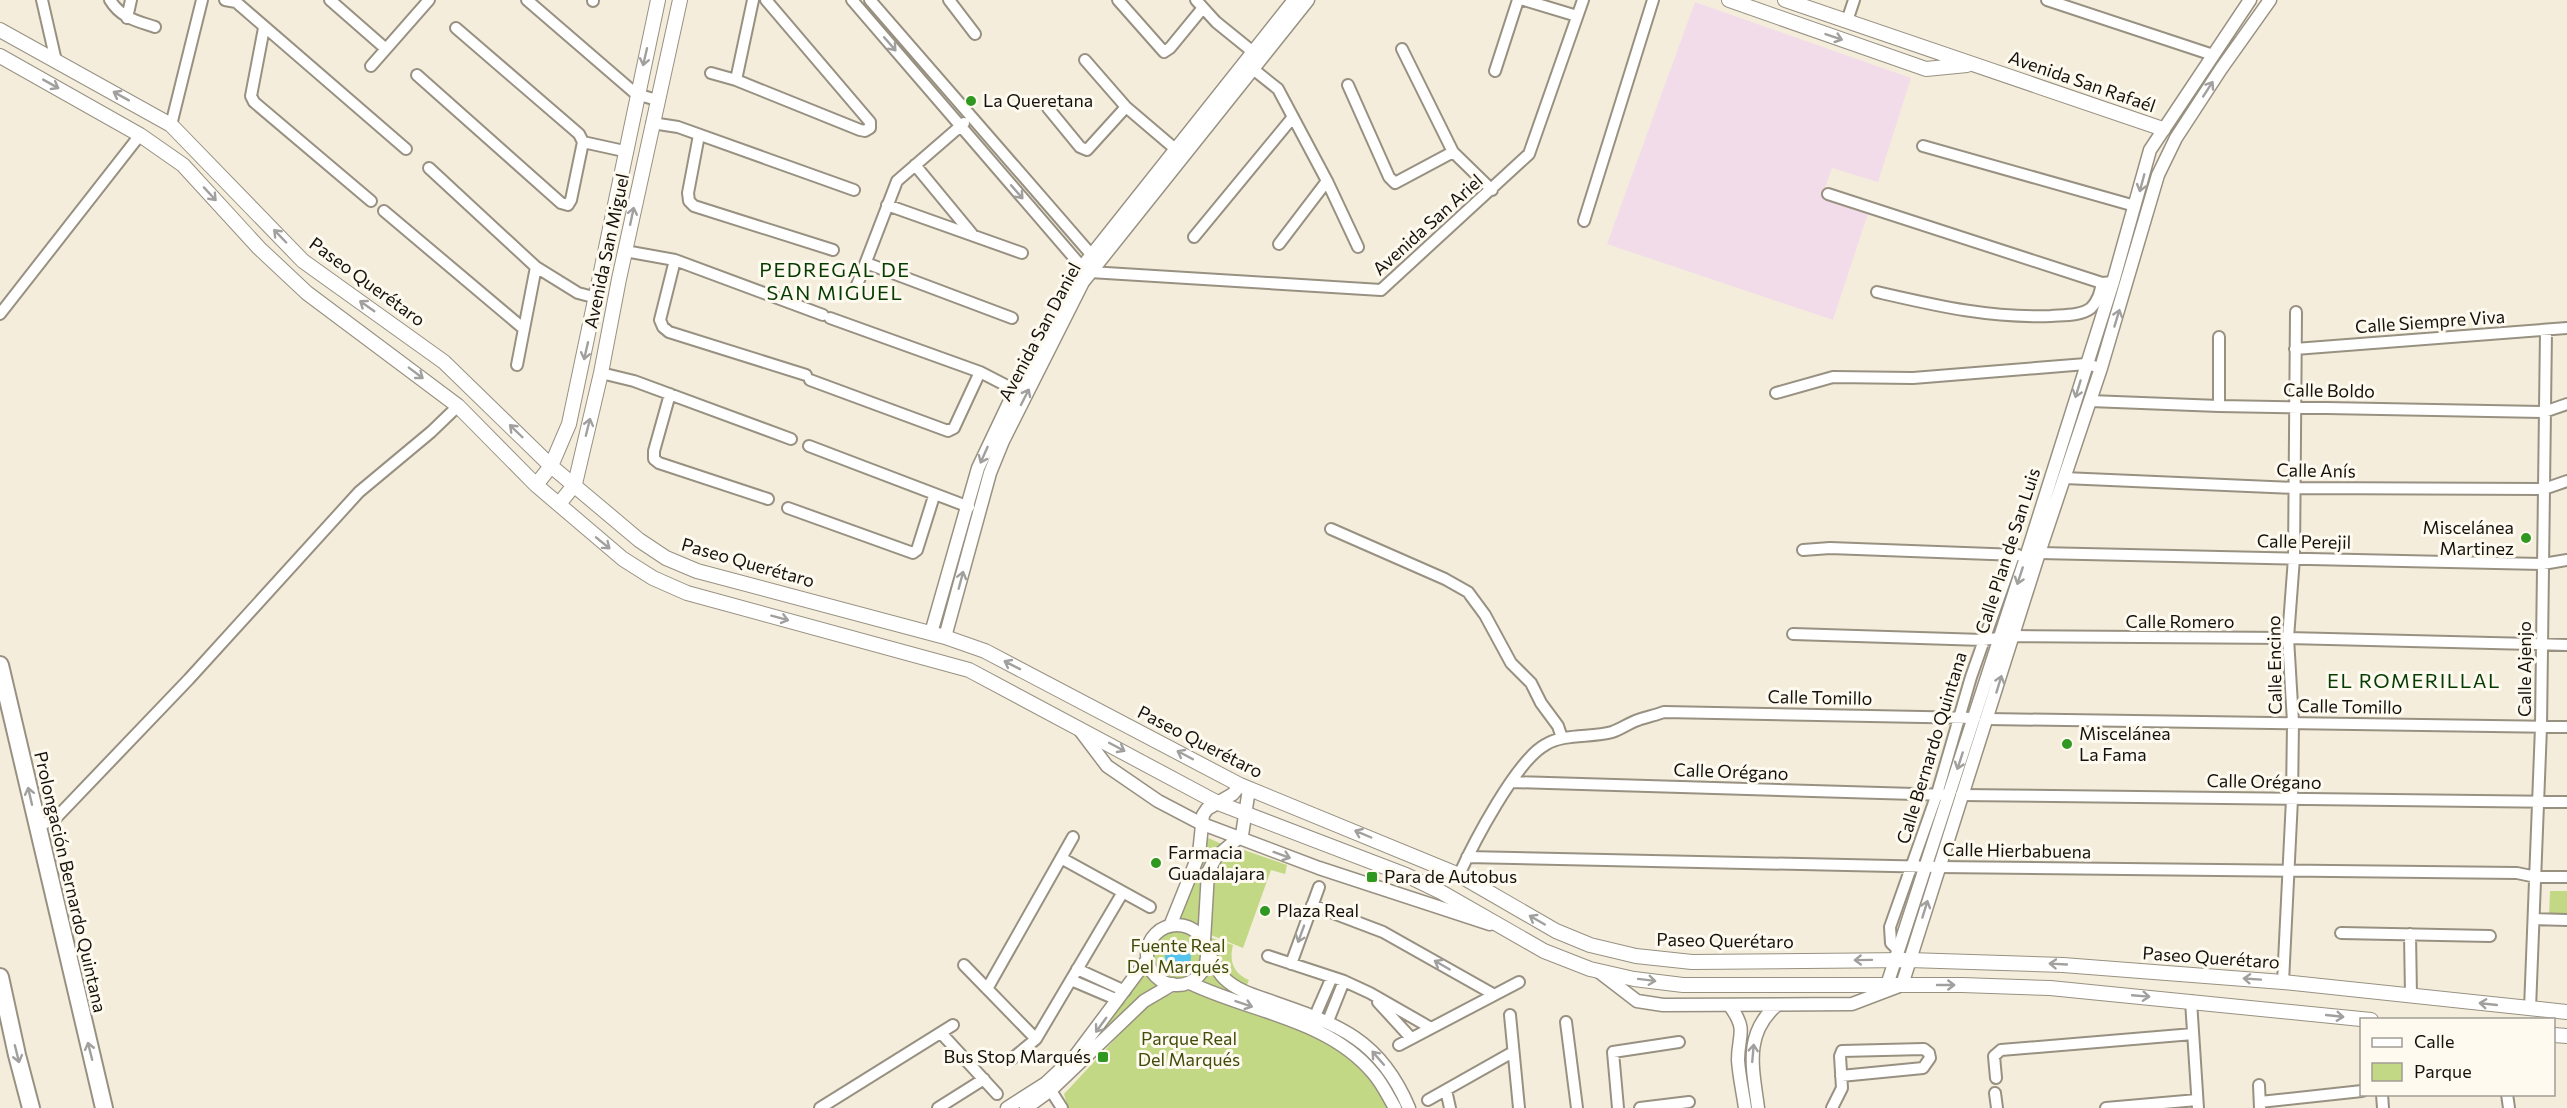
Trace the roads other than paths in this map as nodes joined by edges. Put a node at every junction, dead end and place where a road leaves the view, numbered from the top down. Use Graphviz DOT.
graph roads {
  1 [pos="42,0"];
  2 [pos="111,0"];
  3 [pos="131,0"];
  4 [pos="202,0"];
  5 [pos="225,0"];
  6 [pos="330,0"];
  7 [pos="428,0"];
  8 [pos="527,0"];
  9 [pos="658,0"];
  10 [pos="680,0"];
  11 [pos="753,0"];
  12 [pos="766,0"];
  13 [pos="852,0"];
  14 [pos="870,0"];
  15 [pos="949,0"];
  16 [pos="1118,0"];
  17 [pos="1294,0"];
  18 [pos="1308,0"];
  19 [pos="1518,0"];
  20 [pos="1524,0"];
  21 [pos="1582,0"];
  22 [pos="1653,0"];
  23 [pos="1729,0"];
  24 [pos="1785,0"];
  25 [pos="1854,0"];
  26 [pos="2047,0"];
  27 [pos="2250,0"];
  28 [pos="2270,0"];
  29 [pos="1199,4"];
  30 [pos="1577,16"];
  31 [pos="1779,17"];
  32 [pos="127,18"];
  33 [pos="1847,21"];
  34 [pos="155,27"];
  35 [pos="264,27"];
  36 [pos="456,28"];
  37 [pos="0,30"];
  38 [pos="975,34"];
  39 [pos="1402,49"];
  40 [pos="386,50"];
  41 [pos="1257,55"];
  42 [pos="2214,55"];
  43 [pos="0,56"];
  44 [pos="1085,60"];
  45 [pos="56,61"];
  46 [pos="1975,64"];
  47 [pos="371,66"];
  48 [pos="1249,66"];
  49 [pos="1495,71"];
  50 [pos="711,73"];
  51 [pos="417,75"];
  52 [pos="736,80"];
  53 [pos="1348,85"];
  54 [pos="636,94"];
  55 [pos="657,100"];
  56 [pos="1126,107"];
  57 [pos="1048,108"];
  58 [pos="970,117"];
  59 [pos="1293,117"];
  60 [pos="652,123"];
  61 [pos="171,125"];
  62 [pos="960,126"];
  63 [pos="2163,129"];
  64 [pos="140,135"];
  65 [pos="699,135"];
  66 [pos="2176,138"];
  67 [pos="583,142"];
  68 [pos="1923,146"];
  69 [pos="406,150"];
  70 [pos="624,151"];
  71 [pos="1453,152"];
  72 [pos="1180,153"];
  73 [pos="915,165"];
  74 [pos="429,168"];
  75 [pos="1328,181"];
  76 [pos="854,190"];
  77 [pos="1492,190"];
  78 [pos="1828,194"];
  79 [pos="371,201"];
  80 [pos="887,205"];
  81 [pos="2135,206"];
  82 [pos="384,211"];
  83 [pos="1584,221"];
  84 [pos="974,236"];
  85 [pos="1194,237"];
  86 [pos="1279,244"];
  87 [pos="1358,247"];
  88 [pos="833,250"];
  89 [pos="625,251"];
  90 [pos="1022,253"];
  91 [pos="675,260"];
  92 [pos="866,263"];
  93 [pos="1092,266"];
  94 [pos="536,267"];
  95 [pos="2107,282"];
  96 [pos="857,285"];
  97 [pos="1877,292"];
  98 [pos="597,298"];
  99 [pos="2296,312"];
  100 [pos="0,314"];
  101 [pos="1012,318"];
  102 [pos="2567,328"];
  103 [pos="524,329"];
  104 [pos="2546,330"];
  105 [pos="2219,337"];
  106 [pos="2295,349"];
  107 [pos="2086,364"];
  108 [pos="518,365"];
  109 [pos="2101,368"];
  110 [pos="980,372"];
  111 [pos="601,374"];
  112 [pos="1015,390"];
  113 [pos="1776,393"];
  114 [pos="670,394"];
  115 [pos="2090,401"];
  116 [pos="2567,404"];
  117 [pos="458,406"];
  118 [pos="2219,406"];
  119 [pos="2295,406"];
  120 [pos="2544,412"];
  121 [pos="998,438"];
  122 [pos="791,439"];
  123 [pos="809,446"];
  124 [pos="551,466"];
  125 [pos="2064,478"];
  126 [pos="2567,481"];
  127 [pos="575,484"];
  128 [pos="536,485"];
  129 [pos="2295,488"];
  130 [pos="2544,489"];
  131 [pos="934,495"];
  132 [pos="768,499"];
  133 [pos="559,504"];
  134 [pos="969,507"];
  135 [pos="788,508"];
  136 [pos="1331,530"];
  137 [pos="1803,550"];
  138 [pos="2033,553"];
  139 [pos="2014,555"];
  140 [pos="2294,558"];
  141 [pos="2567,560"];
  142 [pos="2543,564"];
  143 [pos="1793,634"];
  144 [pos="938,635"];
  145 [pos="2013,636"];
  146 [pos="2000,638"];
  147 [pos="2288,638"];
  148 [pos="1983,640"];
  149 [pos="2541,645"];
  150 [pos="2567,645"];
  151 [pos="0,665"];
  152 [pos="1959,716"];
  153 [pos="1981,718"];
  154 [pos="2293,722"];
  155 [pos="1077,726"];
  156 [pos="2541,727"];
  157 [pos="2567,727"];
  158 [pos="1562,738"];
  159 [pos="1512,782"];
  160 [pos="1245,787"];
  161 [pos="1949,795"];
  162 [pos="2292,799"];
  163 [pos="2539,802"];
  164 [pos="2567,802"];
  165 [pos="1218,803"];
  166 [pos="1244,814"];
  167 [pos="1200,823"];
  168 [pos="37,826"];
  169 [pos="1073,837"];
  170 [pos="1239,839"];
  171 [pos="1467,857"];
  172 [pos="1061,858"];
  173 [pos="1912,866"];
  174 [pos="1932,866"];
  175 [pos="2288,872"];
  176 [pos="1459,875"];
  177 [pos="2536,877"];
  178 [pos="2567,877"];
  179 [pos="1319,887"];
  180 [pos="1123,892"];
  181 [pos="1312,905"];
  182 [pos="1150,907"];
  183 [pos="2535,919"];
  184 [pos="2567,921"];
  185 [pos="1170,926"];
  186 [pos="1503,928"];
  187 [pos="2341,933"];
  188 [pos="2410,934"];
  189 [pos="2490,936"];
  190 [pos="1206,946"];
  191 [pos="1895,954"];
  192 [pos="1268,956"];
  193 [pos="1148,960"];
  194 [pos="1909,960"];
  195 [pos="1291,964"];
  196 [pos="964,965"];
  197 [pos="1077,969"];
  198 [pos="1597,970"];
  199 [pos="0,976"];
  200 [pos="1332,977"];
  201 [pos="1071,980"];
  202 [pos="1344,981"];
  203 [pos="1519,982"];
  204 [pos="2283,982"];
  205 [pos="1190,983"];
  206 [pos="1173,984"];
  207 [pos="1887,985"];
  208 [pos="1902,985"];
  209 [pos="987,989"];
  210 [pos="1370,993"];
  211 [pos="1493,994"];
  212 [pos="1122,996"];
  213 [pos="2411,996"];
  214 [pos="2191,1001"];
  215 [pos="1777,1005"];
  216 [pos="1730,1006"];
  217 [pos="2530,1009"];
  218 [pos="2567,1012"];
  219 [pos="1510,1015"];
  220 [pos="1315,1016"];
  221 [pos="2360,1019"];
  222 [pos="1328,1021"];
  223 [pos="1566,1022"];
  224 [pos="953,1025"];
  225 [pos="1431,1028"];
  226 [pos="940,1033"];
  227 [pos="2193,1034"];
  228 [pos="2567,1036"];
  229 [pos="1411,1038"];
  230 [pos="1036,1039"];
  231 [pos="2567,1041"];
  232 [pos="1679,1042"];
  233 [pos="1399,1045"];
  234 [pos="1513,1052"];
  235 [pos="1013,1058"];
  236 [pos="1841,1077"];
  237 [pos="1996,1078"];
  238 [pos="984,1079"];
  239 [pos="2259,1085"];
  240 [pos="1049,1087"];
  241 [pos="1446,1090"];
  242 [pos="2360,1091"];
  243 [pos="1995,1093"];
  244 [pos="997,1094"];
  245 [pos="1428,1100"];
  246 [pos="1689,1102"];
  247 [pos="2198,1104"];
  248 [pos="2260,1105"];
  249 [pos="31,1108"];
  250 [pos="104,1108"];
  251 [pos="820,1108"];
  252 [pos="938,1108"];
  253 [pos="1007,1108"];
  254 [pos="1026,1108"];
  255 [pos="1062,1108"];
  256 [pos="1395,1108"];
  257 [pos="1409,1108"];
  258 [pos="1450,1108"];
  259 [pos="1519,1108"];
  260 [pos="1577,1108"];
  261 [pos="1618,1108"];
  262 [pos="1640,1108"];
  263 [pos="1745,1108"];
  264 [pos="1758,1108"];
  265 [pos="1832,1108"];
  266 [pos="1997,1108"];
  267 [pos="2106,1108"];
  1 -- 45 [label="street"];
  2 -- 32 [label="street"];
  3 -- 32 [label="street"];
  4 -- 61 [label="street"];
  5 -- 35 [label="street"];
  6 -- 40 [label="street"];
  7 -- 40 [label="street"];
  8 -- 54 [label="street"];
  9 -- 54 [label="main road, Avenida San Miguel, one-way"];
  10 -- 55 [label="main road, Avenida San Miguel"];
  11 -- 52 [label="street"];
  12 -- 52 [label="street"];
  13 -- 62 [label="street, one-way"];
  14 -- 58 [label="street"];
  15 -- 38 [label="street"];
  16 -- 29 [label="street"];
  17 -- 41 [label="street, Avenida San Daniel"];
  18 -- 41 [label="street, Avenida San Daniel"];
  19 -- 49 [label="street"];
  20 -- 30 [label="street"];
  21 -- 30 [label="street, Avenida San Ariel"];
  22 -- 83 [label="street"];
  23 -- 31 [label="main road, Avenida San Rafaél"];
  24 -- 31 [label="street"];
  24 -- 33 [label="main road, Avenida San Rafaél"];
  25 -- 33 [label="street"];
  26 -- 42 [label="street"];
  27 -- 42 [label="street, Calle Plan de San Luis"];
  66 -- 28 [label="street, Calle Plan de San Luis, one-way"];
  29 -- 41 [label="street"];
  30 -- 77 [label="street, Avenida San Ariel"];
  31 -- 46 [label="main road, Avenida San Rafaél, one-way"];
  32 -- 34 [label="street"];
  33 -- 46 [label="main road, Avenida San Rafaél"];
  35 -- 69 [label="street"];
  35 -- 79 [label="street"];
  36 -- 67 [label="street"];
  37 -- 45 [label="main road, Paseo Querétaro"];
  39 -- 71 [label="street"];
  40 -- 47 [label="street"];
  41 -- 48 [label="street, Avenida San Daniel"];
  42 -- 63 [label="street, Calle Plan de San Luis"];
  43 -- 64 [label="main road, one-way"];
  44 -- 56 [label="street"];
  61 -- 45 [label="main road, Paseo Querétaro, one-way"];
  46 -- 63 [label="main road, Avenida San Rafaél"];
  48 -- 59 [label="street"];
  48 -- 72 [label="street, Avenida San Daniel"];
  50 -- 52 [label="street"];
  51 -- 67 [label="street"];
  53 -- 71 [label="street"];
  54 -- 55 [label="street"];
  54 -- 70 [label="main road, Avenida San Miguel"];
  55 -- 60 [label="main road, Avenida San Miguel"];
  56 -- 57 [label="street"];
  56 -- 72 [label="street"];
  58 -- 62 [label="street"];
  58 -- 93 [label="street"];
  59 -- 75 [label="street"];
  59 -- 85 [label="street"];
  60 -- 65 [label="street"];
  89 -- 60 [label="main road, Avenida San Miguel, one-way"];
  124 -- 61 [label="main road, Paseo Querétaro, one-way"];
  62 -- 73 [label="street"];
  62 -- 93 [label="street, one-way"];
  63 -- 66 [label="street, Avenida San Rafaél"];
  63 -- 81 [label="street, Calle Plan de San Luis, one-way"];
  64 -- 100 [label="street"];
  64 -- 117 [label="main road, one-way"];
  65 -- 76 [label="street"];
  65 -- 88 [label="street"];
  109 -- 66 [label="street, Calle Plan de San Luis, one-way"];
  67 -- 70 [label="street"];
  68 -- 81 [label="street"];
  70 -- 98 [label="main road, Avenida San Miguel"];
  71 -- 77 [label="street"];
  72 -- 93 [label="street, Avenida San Daniel"];
  73 -- 80 [label="street"];
  73 -- 84 [label="street"];
  74 -- 94 [label="street"];
  75 -- 86 [label="street"];
  75 -- 87 [label="street"];
  77 -- 93 [label="street, Avenida San Ariel"];
  78 -- 95 [label="street"];
  80 -- 84 [label="street"];
  80 -- 92 [label="street"];
  81 -- 95 [label="street, Calle Plan de San Luis"];
  82 -- 103 [label="street"];
  84 -- 90 [label="street"];
  89 -- 91 [label="street"];
  89 -- 111 [label="main road, Avenida San Miguel"];
  91 -- 110 [label="street"];
  91 -- 110 [label="street"];
  92 -- 96 [label="street"];
  92 -- 101 [label="street"];
  93 -- 112 [label="street, Avenida San Daniel"];
  121 -- 93 [label="street, Avenida San Daniel, one-way"];
  94 -- 98 [label="street"];
  94 -- 103 [label="street"];
  95 -- 97 [label="street"];
  95 -- 107 [label="street, Calle Plan de San Luis"];
  98 -- 124 [label="main road, Avenida San Miguel, one-way"];
  99 -- 106 [label="street, Calle Encino"];
  102 -- 104 [label="street, Calle Siempre Viva"];
  103 -- 108 [label="street"];
  104 -- 106 [label="street, Calle Siempre Viva"];
  104 -- 120 [label="street, Calle Ajenjo"];
  105 -- 118 [label="street"];
  106 -- 119 [label="street, Calle Encino"];
  107 -- 109 [label="street"];
  107 -- 113 [label="street"];
  107 -- 138 [label="street, Calle Plan de San Luis, one-way"];
  109 -- 115 [label="street, Calle Plan de San Luis"];
  110 -- 112 [label="street"];
  111 -- 114 [label="street"];
  127 -- 111 [label="main road, Avenida San Miguel, one-way"];
  112 -- 121 [label="street, Avenida San Daniel"];
  114 -- 122 [label="street"];
  114 -- 132 [label="street"];
  115 -- 118 [label="street, Calle Boldo"];
  115 -- 125 [label="street, Calle Plan de San Luis"];
  116 -- 120 [label="street, Calle Boldo"];
  117 -- 128 [label="main road"];
  117 -- 168 [label="street"];
  118 -- 119 [label="street, Calle Boldo"];
  119 -- 120 [label="street, Calle Boldo"];
  119 -- 129 [label="street, Calle Encino"];
  120 -- 130 [label="street, Calle Ajenjo"];
  121 -- 134 [label="street, Avenida San Daniel, one-way"];
  144 -- 121 [label="street, Avenida San Daniel, one-way"];
  123 -- 131 [label="street"];
  124 -- 127 [label="main road, Paseo Querétaro"];
  124 -- 128 [label="main road, Avenida San Miguel"];
  125 -- 129 [label="street, Calle Anís"];
  125 -- 138 [label="street, Calle Plan de San Luis"];
  126 -- 130 [label="street, Calle Anís"];
  127 -- 133 [label="main road, Avenida San Miguel"];
  127 -- 144 [label="main road, Paseo Querétaro"];
  128 -- 133 [label="main road"];
  129 -- 130 [label="street, Calle Anís"];
  129 -- 140 [label="street, Calle Encino"];
  130 -- 142 [label="street, Calle Ajenjo"];
  131 -- 134 [label="street"];
  131 -- 135 [label="street"];
  133 -- 155 [label="main road, one-way"];
  134 -- 144 [label="street, Avenida San Daniel"];
  136 -- 158 [label="street"];
  137 -- 139 [label="street, Calle Perejil"];
  138 -- 139 [label="street, Calle Perejil"];
  138 -- 140 [label="street, Calle Perejil"];
  138 -- 145 [label="street, Calle Plan de San Luis"];
  138 -- 146 [label="street, Calle Plan de San Luis, one-way"];
  139 -- 148 [label="street, Calle Bernardo Quintana"];
  140 -- 142 [label="street, Calle Perejil"];
  140 -- 147 [label="street, Calle Encino"];
  141 -- 142 [label="street, Calle Perejil"];
  142 -- 149 [label="street, Calle Ajenjo"];
  143 -- 148 [label="street, Calle Romero"];
  160 -- 144 [label="main road, Paseo Querétaro, one-way"];
  145 -- 146 [label="street, Calle Romero"];
  145 -- 147 [label="street, Calle Romero"];
  153 -- 145 [label="street, Calle Plan de San Luis, one-way"];
  146 -- 148 [label="street, Calle Romero"];
  146 -- 153 [label="street, Calle Plan de San Luis"];
  147 -- 149 [label="street, Calle Romero"];
  147 -- 154 [label="street, Calle Encino"];
  148 -- 152 [label="street, Calle Bernardo Quintana"];
  149 -- 150 [label="street, Calle Romero"];
  149 -- 156 [label="street, Calle Ajenjo"];
  168 -- 151 [label="main road, Prolongación Bernardo Quintana, one-way"];
  152 -- 153 [label="street, Calle Tomillo"];
  152 -- 158 [label="street, Calle Tomillo"];
  152 -- 161 [label="street, Calle Bernardo Quintana"];
  153 -- 154 [label="street, Calle Tomillo"];
  153 -- 161 [label="street, Calle Plan de San Luis"];
  154 -- 156 [label="street, Calle Tomillo"];
  154 -- 162 [label="street, Calle Encino"];
  155 -- 165 [label="main road, one-way"];
  155 -- 167 [label="street"];
  156 -- 157 [label="street, Calle Tomillo"];
  156 -- 163 [label="street, Calle Ajenjo"];
  158 -- 159 [label="street"];
  159 -- 161 [label="street, Calle Orégano"];
  159 -- 171 [label="street"];
  160 -- 165 [label="street"];
  160 -- 166 [label="street"];
  176 -- 160 [label="main road, Paseo Querétaro, one-way"];
  161 -- 162 [label="street, Calle Orégano"];
  161 -- 173 [label="street, Calle Bernardo Quintana"];
  161 -- 174 [label="street, Calle Plan de San Luis"];
  162 -- 163 [label="street, Calle Orégano"];
  162 -- 175 [label="street, Calle Encino"];
  163 -- 164 [label="street, Calle Orégano"];
  163 -- 177 [label="street, Calle Ajenjo"];
  165 -- 166 [label="main road"];
  165 -- 167 [label="street"];
  166 -- 170 [label="street"];
  166 -- 186 [label="main road"];
  167 -- 170 [label="street"];
  167 -- 185 [label="street"];
  250 -- 168 [label="main road, Prolongación Bernardo Quintana, one-way"];
  169 -- 172 [label="street"];
  170 -- 186 [label="street, one-way"];
  170 -- 190 [label="street"];
  171 -- 173 [label="street, Calle Hierbabuena"];
  171 -- 176 [label="street"];
  172 -- 180 [label="street"];
  172 -- 209 [label="street"];
  173 -- 174 [label="street, Calle Hierbabuena"];
  173 -- 191 [label="street, Calle Bernardo Quintana"];
  174 -- 175 [label="street, Calle Hierbabuena"];
  174 -- 191 [label="street, Calle Plan de San Luis"];
  194 -- 174 [label="street, Calle Plan de San Luis, one-way"];
  175 -- 177 [label="street, Calle Hierbabuena"];
  175 -- 204 [label="street, Calle Encino"];
  191 -- 176 [label="main road, Paseo Querétaro, one-way"];
  177 -- 178 [label="street, Calle Hierbabuena"];
  177 -- 183 [label="street, Calle Ajenjo"];
  179 -- 181 [label="street"];
  180 -- 182 [label="street"];
  180 -- 197 [label="street"];
  181 -- 195 [label="street, one-way"];
  211 -- 181 [label="street, one-way"];
  183 -- 184 [label="street"];
  183 -- 217 [label="street, Calle Ajenjo"];
  185 -- 190 [label="street"];
  185 -- 193 [label="street"];
  186 -- 198 [label="main road"];
  187 -- 188 [label="street"];
  188 -- 189 [label="street"];
  188 -- 213 [label="street"];
  190 -- 205 [label="street"];
  190 -- 220 [label="street"];
  191 -- 194 [label="main road, Paseo Querétaro"];
  191 -- 207 [label="street, Calle Plan de San Luis"];
  192 -- 195 [label="street"];
  193 -- 206 [label="street"];
  193 -- 212 [label="street"];
  204 -- 194 [label="main road, Paseo Querétaro, one-way"];
  194 -- 208 [label="street, Calle Plan de San Luis"];
  195 -- 200 [label="street"];
  196 -- 209 [label="street"];
  197 -- 201 [label="street"];
  197 -- 212 [label="street"];
  198 -- 207 [label="main road, one-way"];
  198 -- 216 [label="street"];
  199 -- 249 [label="main road, one-way"];
  200 -- 202 [label="street"];
  200 -- 220 [label="street"];
  201 -- 212 [label="street"];
  201 -- 230 [label="street"];
  202 -- 210 [label="street"];
  202 -- 222 [label="street"];
  203 -- 211 [label="street"];
  204 -- 213 [label="main road, Paseo Querétaro"];
  205 -- 206 [label="street"];
  205 -- 256 [label="street, one-way"];
  206 -- 240 [label="street"];
  207 -- 208 [label="main road"];
  208 -- 214 [label="main road, one-way"];
  208 -- 215 [label="street"];
  209 -- 230 [label="street"];
  210 -- 225 [label="street"];
  210 -- 229 [label="street"];
  211 -- 225 [label="street"];
  212 -- 240 [label="street, one-way"];
  217 -- 213 [label="main road, Paseo Querétaro, one-way"];
  214 -- 221 [label="main road, one-way"];
  214 -- 227 [label="street"];
  215 -- 216 [label="street"];
  264 -- 215 [label="street, one-way"];
  216 -- 263 [label="street"];
  217 -- 218 [label="main road, Paseo Querétaro"];
  219 -- 234 [label="street"];
  220 -- 222 [label="street"];
  257 -- 222 [label="street, one-way"];
  223 -- 260 [label="street"];
  224 -- 226 [label="street"];
  225 -- 229 [label="street"];
  226 -- 238 [label="street"];
  226 -- 251 [label="street"];
  227 -- 237 [label="street"];
  227 -- 247 [label="street"];
  228 -- 231 [label="street"];
  229 -- 233 [label="street"];
  230 -- 235 [label="street"];
  232 -- 261 [label="street"];
  234 -- 241 [label="street"];
  234 -- 259 [label="street"];
  236 -- 236 [label="street"];
  236 -- 265 [label="street"];
  238 -- 244 [label="street"];
  238 -- 252 [label="street"];
  239 -- 248 [label="street"];
  240 -- 253 [label="street"];
  240 -- 254 [label="street"];
  240 -- 255 [label="street"];
  241 -- 245 [label="street"];
  241 -- 258 [label="street"];
  242 -- 248 [label="street"];
  243 -- 266 [label="street"];
  246 -- 262 [label="street"];
  247 -- 267 [label="street"];
}
